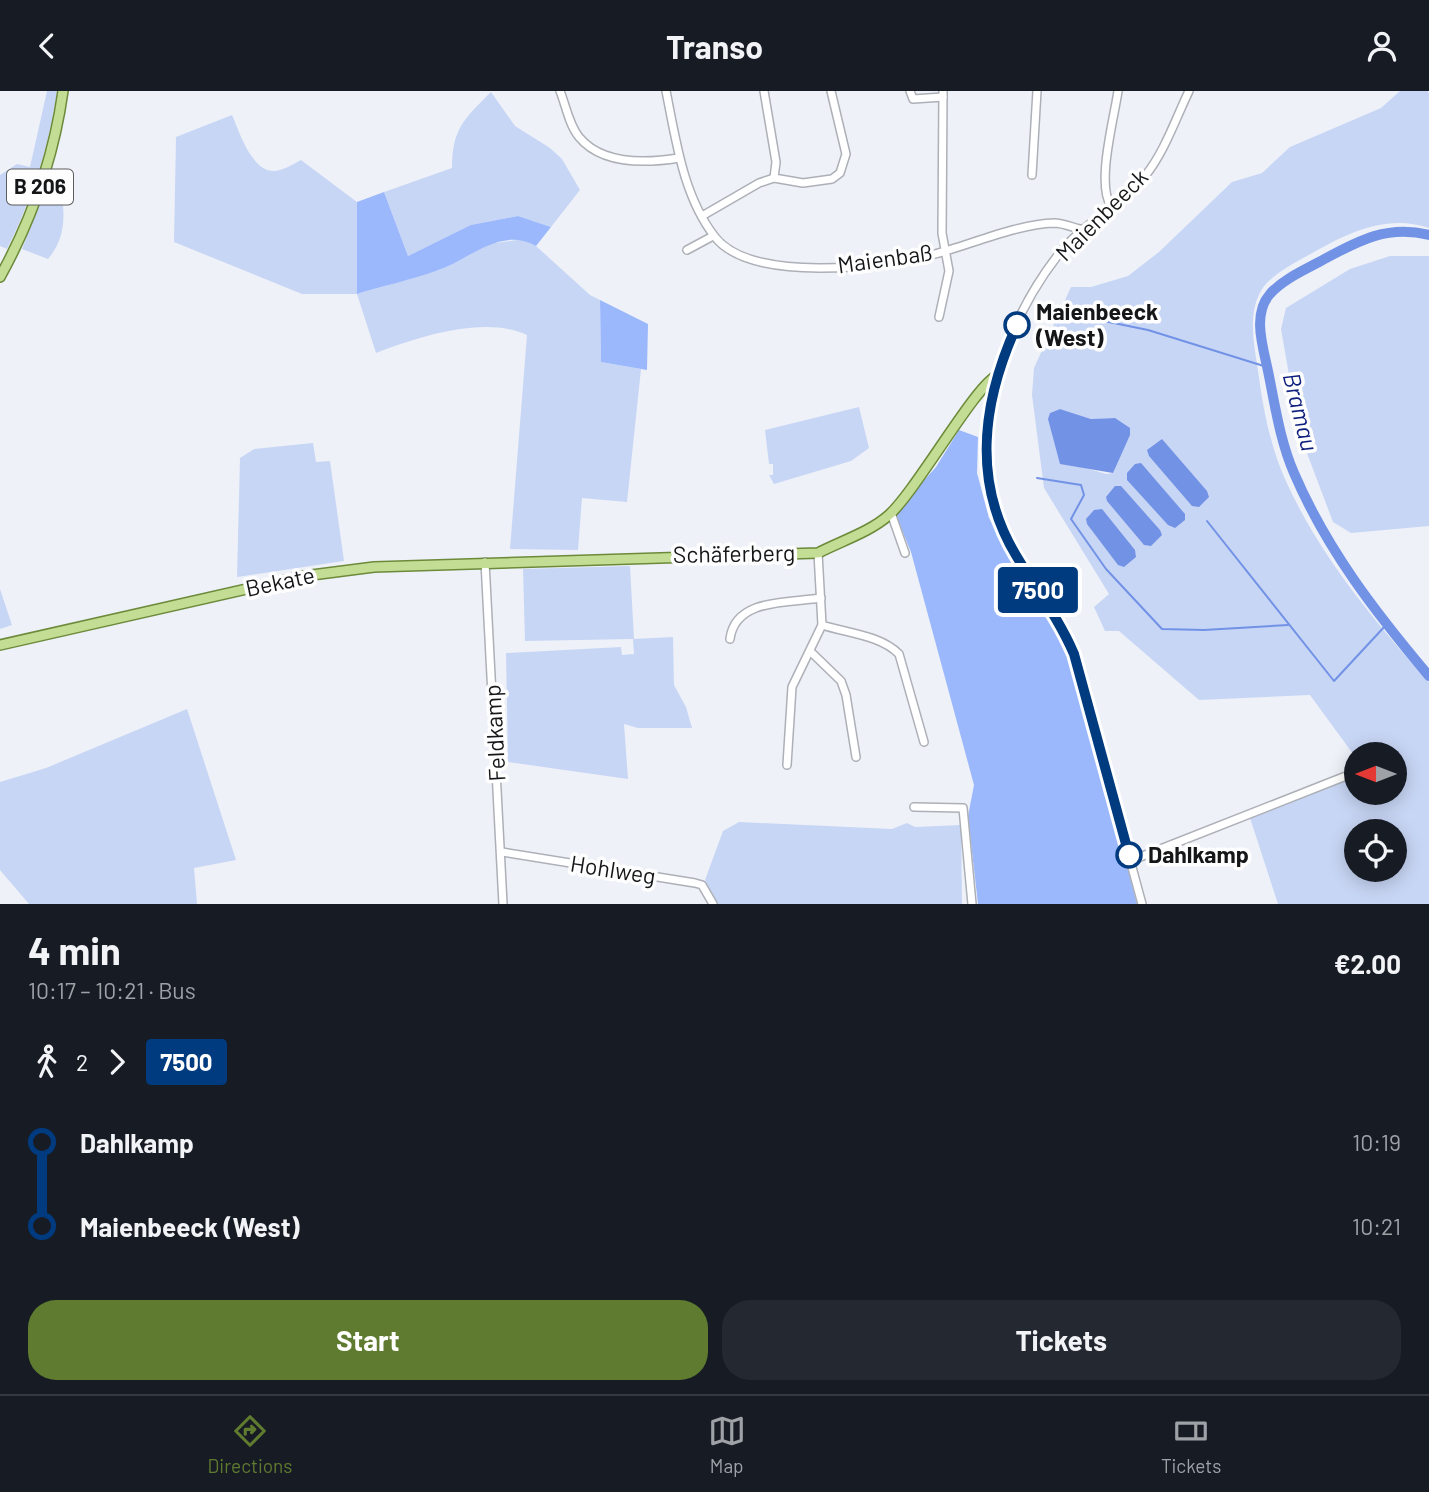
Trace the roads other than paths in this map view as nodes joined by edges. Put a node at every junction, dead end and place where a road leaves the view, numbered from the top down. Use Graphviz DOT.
graph roads {
  1 [pos="64,91"];
  2 [pos="561,91"];
  3 [pos="666,91"];
  4 [pos="764,91"];
  5 [pos="831,91"];
  6 [pos="910,91"];
  7 [pos="1037,91"];
  8 [pos="1118,91"];
  9 [pos="1189,91"];
  10 [pos="943,94"];
  11 [pos="679,158"];
  12 [pos="1032,175"];
  13 [pos="774,178"];
  14 [pos="1111,207"];
  15 [pos="702,216"];
  16 [pos="1062,225"];
  17 [pos="1085,230"];
  18 [pos="713,236"];
  19 [pos="1069,244"];
  20 [pos="687,250"];
  21 [pos="945,251"];
  22 [pos="0,277"];
  23 [pos="939,317"];
  24 [pos="998,376"];
  25 [pos="891,513"];
  26 [pos="818,552"];
  27 [pos="905,553"];
  28 [pos="566,558"];
  29 [pos="485,562"];
  30 [pos="821,598"];
  31 [pos="822,625"];
  32 [pos="730,639"];
  33 [pos="0,645"];
  34 [pos="811,652"];
  35 [pos="924,742"];
  36 [pos="856,757"];
  37 [pos="787,765"];
  38 [pos="1344,777"];
  39 [pos="914,807"];
  40 [pos="502,852"];
  41 [pos="1130,861"];
  42 [pos="503,904"];
  43 [pos="713,904"];
  44 [pos="972,904"];
  45 [pos="1142,904"];
  1 -- 22 [label="main road, B 206"];
  2 -- 11 [label="street"];
  3 -- 11 [label="street, Maienbaß"];
  4 -- 13 [label="street"];
  5 -- 13 [label="street"];
  6 -- 10 [label="street"];
  7 -- 12 [label="street"];
  8 -- 14 [label="street"];
  9 -- 14 [label="street, Maienbeeck"];
  10 -- 21 [label="street"];
  11 -- 15 [label="street, Maienbaß"];
  13 -- 15 [label="street"];
  14 -- 17 [label="street, Maienbeeck"];
  15 -- 18 [label="street, Maienbaß"];
  16 -- 17 [label="street, Maienbaß"];
  16 -- 19 [label="street"];
  16 -- 21 [label="street, Maienbaß"];
  17 -- 19 [label="street, Maienbeeck"];
  18 -- 20 [label="street"];
  18 -- 21 [label="street, Maienbaß"];
  19 -- 24 [label="street, Maienbeeck"];
  21 -- 23 [label="street"];
  24 -- 25 [label="main road, Schäferberg"];
  24 -- 41 [label="street"];
  25 -- 26 [label="main road, Schäferberg"];
  25 -- 27 [label="street"];
  26 -- 28 [label="main road, Schäferberg"];
  26 -- 30 [label="street"];
  28 -- 29 [label="main road, Bekate"];
  29 -- 33 [label="main road, Bekate"];
  29 -- 40 [label="street, Feldkamp"];
  30 -- 31 [label="street"];
  30 -- 32 [label="street"];
  31 -- 34 [label="street"];
  31 -- 35 [label="street"];
  34 -- 36 [label="street"];
  34 -- 37 [label="street"];
  38 -- 41 [label="street"];
  39 -- 44 [label="street"];
  40 -- 42 [label="street, Feldkamp"];
  40 -- 43 [label="street, Hohlweg"];
  41 -- 45 [label="street"];
}
